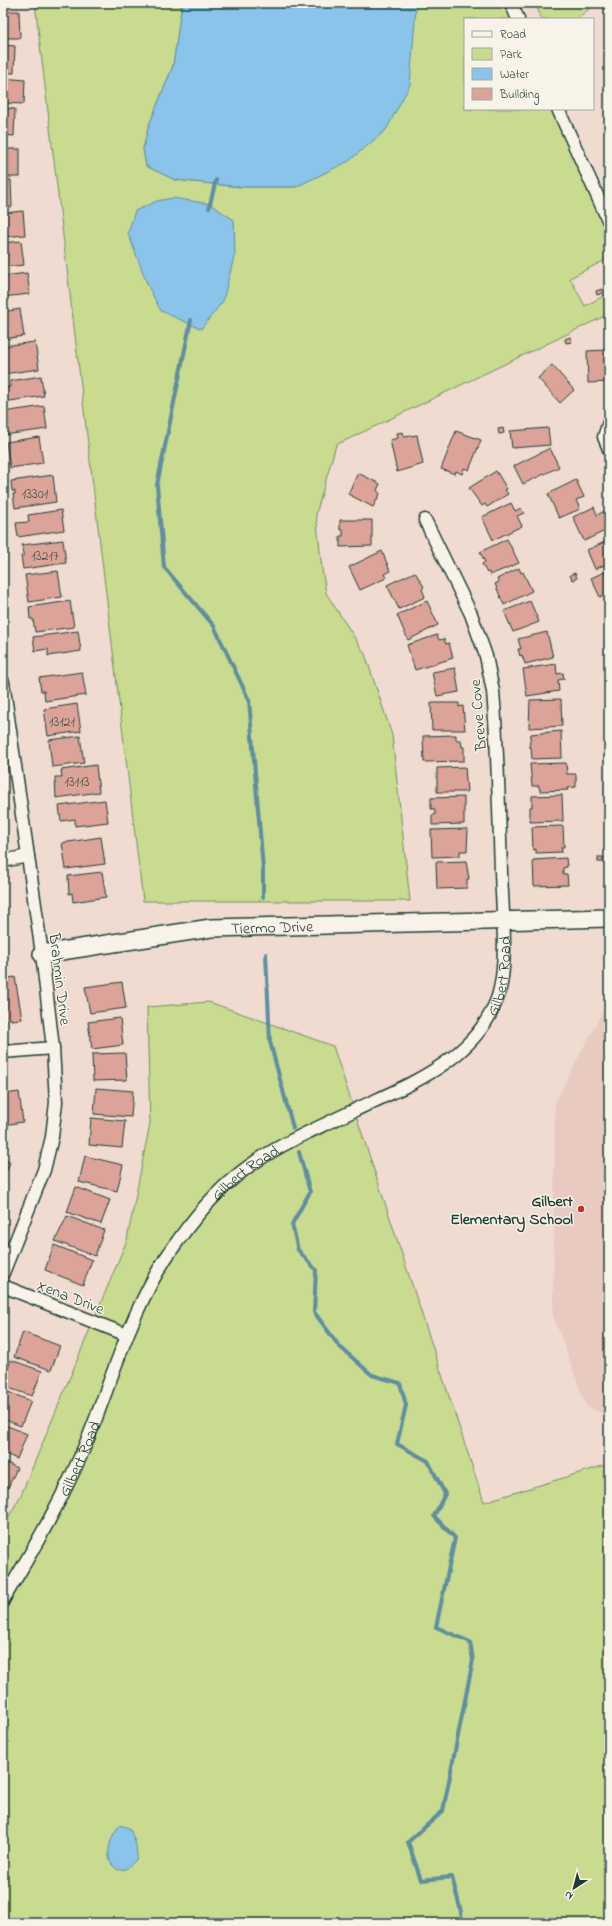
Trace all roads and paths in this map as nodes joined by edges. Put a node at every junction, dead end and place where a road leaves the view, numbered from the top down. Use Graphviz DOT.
graph roads {
  1 [pos="511,3"];
  2 [pos="518,18"];
  3 [pos="558,110"];
  4 [pos="609,222"];
  5 [pos="609,422"];
  6 [pos="609,449"];
  7 [pos="425,520"];
  8 [pos="3,682"];
  9 [pos="28,856"];
  10 [pos="3,861"];
  11 [pos="609,918"];
  12 [pos="503,921"];
  13 [pos="42,954"];
  14 [pos="53,1048"];
  15 [pos="3,1052"];
  16 [pos="3,1273"];
  17 [pos="3,1286"];
  18 [pos="128,1335"];
  19 [pos="3,1600"];
  1 -- 2 [label="street"];
  3 -- 4 [label="street"];
  5 -- 6 [label="street"];
  7 -- 12 [label="street, Breve Cove"];
  8 -- 9 [label="street, Brahmin Drive"];
  9 -- 10 [label="street"];
  9 -- 13 [label="street, Brahmin Drive"];
  11 -- 12 [label="street, Gilbert Road"];
  12 -- 13 [label="street, Tiermo Drive"];
  12 -- 18 [label="street, Gilbert Road"];
  13 -- 14 [label="street, Brahmin Drive"];
  14 -- 15 [label="street"];
  14 -- 16 [label="street, Brahmin Drive"];
  17 -- 18 [label="street, Xena Drive"];
  18 -- 19 [label="street, Gilbert Road"];
}
